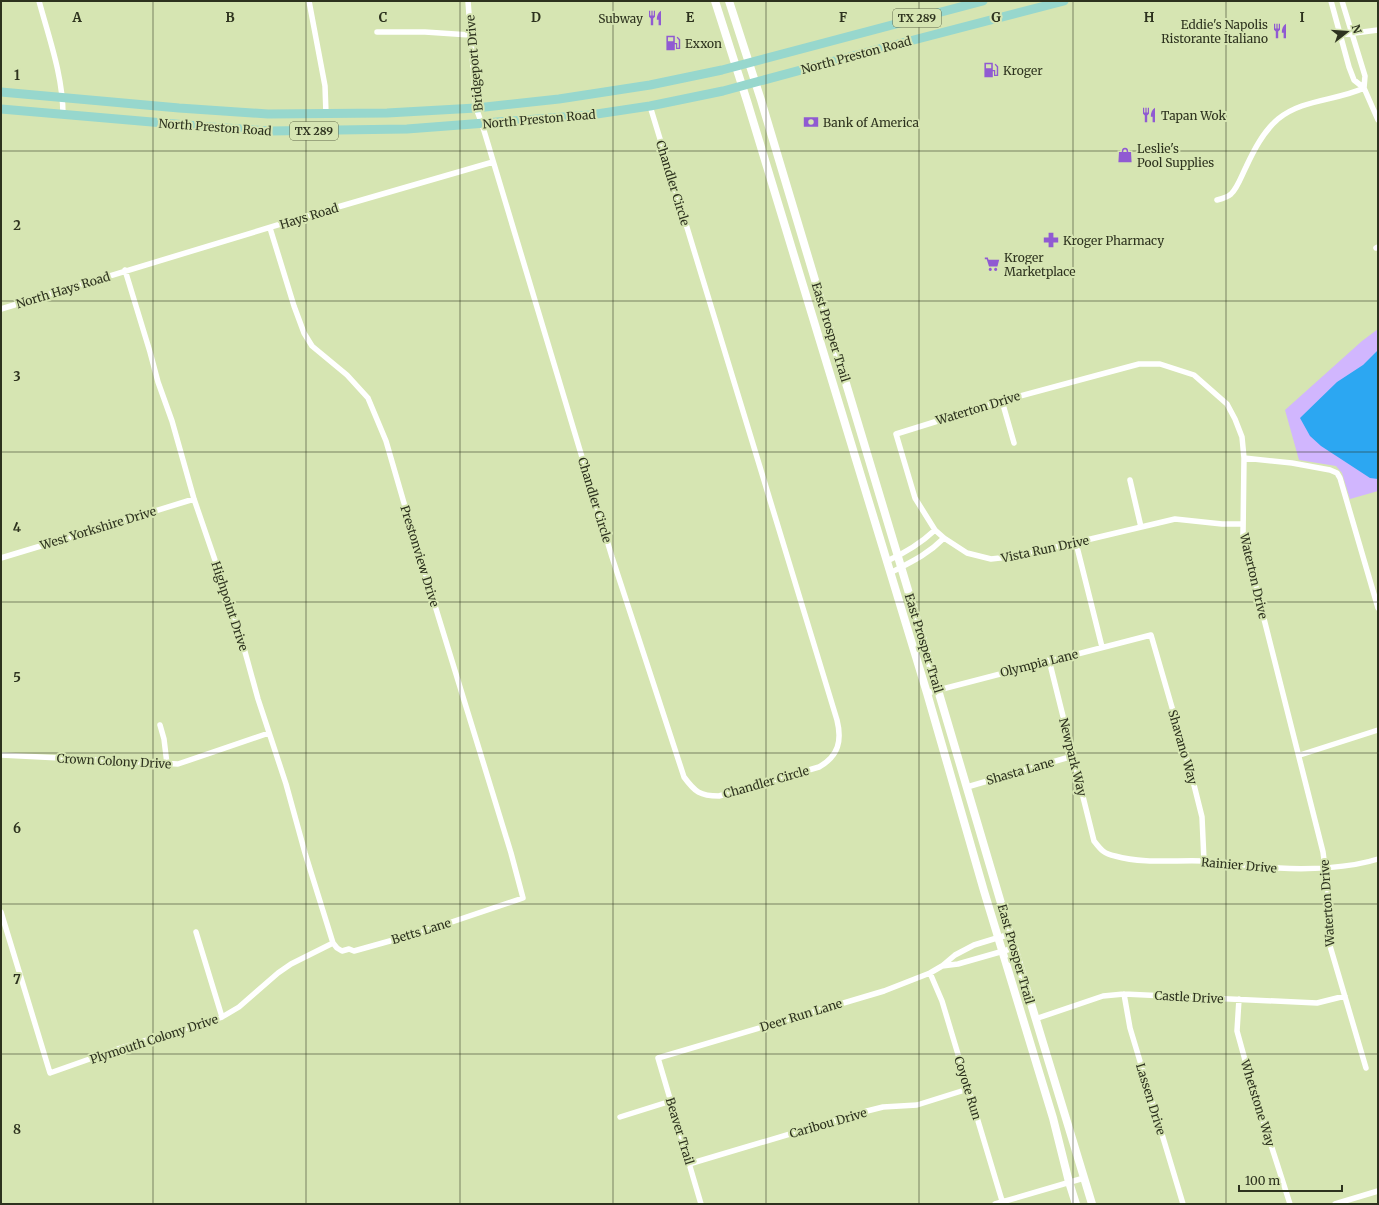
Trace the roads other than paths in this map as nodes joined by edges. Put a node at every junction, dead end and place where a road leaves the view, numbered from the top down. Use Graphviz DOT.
graph roads {
  1 [pos="39,1"];
  2 [pos="309,1"];
  3 [pos="468,1"];
  4 [pos="715,1"];
  5 [pos="729,1"];
  6 [pos="983,1"];
  7 [pos="1064,1"];
  8 [pos="1331,1"];
  9 [pos="1342,1"];
  10 [pos="1028,6"];
  11 [pos="1378,30"];
  12 [pos="377,32"];
  13 [pos="1351,32"];
  14 [pos="1339,35"];
  15 [pos="470,36"];
  16 [pos="749,62"];
  17 [pos="736,66"];
  18 [pos="756,82"];
  19 [pos="742,86"];
  20 [pos="1364,88"];
  21 [pos="1,92"];
  22 [pos="63,98"];
  23 [pos="650,106"];
  24 [pos="476,108"];
  25 [pos="1,109"];
  26 [pos="326,114"];
  27 [pos="63,115"];
  28 [pos="1378,120"];
  29 [pos="482,124"];
  30 [pos="493,162"];
  31 [pos="1217,200"];
  32 [pos="270,228"];
  33 [pos="810,264"];
  34 [pos="797,267"];
  35 [pos="125,270"];
  36 [pos="1,309"];
  37 [pos="1002,400"];
  38 [pos="896,434"];
  39 [pos="1014,443"];
  40 [pos="1244,458"];
  41 [pos="1130,480"];
  42 [pos="194,499"];
  43 [pos="1243,524"];
  44 [pos="1141,527"];
  45 [pos="935,530"];
  46 [pos="944,538"];
  47 [pos="1076,544"];
  48 [pos="898,556"];
  49 [pos="1,558"];
  50 [pos="887,561"];
  51 [pos="901,567"];
  52 [pos="890,573"];
  53 [pos="1378,608"];
  54 [pos="1151,635"];
  55 [pos="1102,647"];
  56 [pos="1049,660"];
  57 [pos="938,690"];
  58 [pos="927,693"];
  59 [pos="160,725"];
  60 [pos="1378,730"];
  61 [pos="269,733"];
  62 [pos="1,755"];
  63 [pos="1300,755"];
  64 [pos="1073,756"];
  65 [pos="167,764"];
  66 [pos="967,787"];
  67 [pos="1102,851"];
  68 [pos="1378,858"];
  69 [pos="1204,861"];
  70 [pos="1326,867"];
  71 [pos="512,903"];
  72 [pos="1,912"];
  73 [pos="196,932"];
  74 [pos="1010,934"];
  75 [pos="998,937"];
  76 [pos="333,943"];
  77 [pos="1014,948"];
  78 [pos="1002,951"];
  79 [pos="942,966"];
  80 [pos="930,973"];
  81 [pos="1124,994"];
  82 [pos="1345,996"];
  83 [pos="1239,999"];
  84 [pos="222,1017"];
  85 [pos="1035,1019"];
  86 [pos="658,1058"];
  87 [pos="1366,1068"];
  88 [pos="968,1089"];
  89 [pos="671,1101"];
  90 [pos="620,1117"];
  91 [pos="689,1164"];
  92 [pos="1084,1178"];
  93 [pos="1069,1182"];
  94 [pos="1378,1191"];
  95 [pos="1003,1203"];
  96 [pos="701,1204"];
  97 [pos="995,1204"];
  98 [pos="1076,1204"];
  99 [pos="1092,1204"];
  100 [pos="1183,1204"];
  101 [pos="1290,1204"];
  102 [pos="1335,1204"];
  1 -- 22 [label="street"];
  2 -- 26 [label="street"];
  3 -- 15 [label="street, Bridgeport Drive"];
  4 -- 17 [label="main road, East Prosper Trail"];
  5 -- 16 [label="main road, East Prosper Trail"];
  6 -- 16 [label="main road, North Preston Road / TX 289"];
  7 -- 10 [label="main road, North Preston Road / TX 289"];
  8 -- 14 [label="street"];
  9 -- 13 [label="street"];
  10 -- 18 [label="main road, North Preston Road / TX 289"];
  11 -- 13 [label="street"];
  12 -- 15 [label="street"];
  13 -- 14 [label="street"];
  13 -- 20 [label="street"];
  14 -- 20 [label="street"];
  15 -- 24 [label="street, Bridgeport Drive"];
  16 -- 17 [label="main road, North Preston Road / TX 289"];
  16 -- 18 [label="main road, East Prosper Trail"];
  17 -- 19 [label="main road, East Prosper Trail"];
  17 -- 24 [label="main road, North Preston Road / TX 289"];
  18 -- 19 [label="main road, North Preston Road / TX 289"];
  18 -- 33 [label="main road, East Prosper Trail"];
  19 -- 23 [label="main road, North Preston Road / TX 289"];
  19 -- 34 [label="main road, East Prosper Trail"];
  20 -- 28 [label="street"];
  20 -- 31 [label="street"];
  21 -- 22 [label="main road, North Preston Road / TX 289"];
  22 -- 26 [label="main road, North Preston Road / TX 289"];
  22 -- 27 [label="street"];
  23 -- 29 [label="main road, North Preston Road / TX 289"];
  23 -- 30 [label="street, Chandler Circle"];
  24 -- 26 [label="main road, North Preston Road / TX 289"];
  24 -- 29 [label="street, Bridgeport Drive"];
  25 -- 27 [label="main road, North Preston Road / TX 289"];
  27 -- 29 [label="main road, North Preston Road / TX 289"];
  29 -- 30 [label="street, Chandler Circle"];
  30 -- 32 [label="street, Hays Road"];
  32 -- 35 [label="street, Hays Road"];
  32 -- 71 [label="street, Prestonview Drive"];
  33 -- 34 [label="main road"];
  33 -- 48 [label="main road, East Prosper Trail"];
  34 -- 50 [label="main road, East Prosper Trail"];
  35 -- 36 [label="street, North Hays Road"];
  35 -- 42 [label="street, Highpoint Drive"];
  37 -- 38 [label="street, Waterton Drive"];
  37 -- 39 [label="street"];
  37 -- 40 [label="street, Waterton Drive"];
  38 -- 45 [label="street, Vista Run Drive"];
  40 -- 43 [label="street, Waterton Drive"];
  40 -- 53 [label="street"];
  41 -- 44 [label="street"];
  42 -- 49 [label="street, West Yorkshire Drive"];
  42 -- 61 [label="street, Highpoint Drive"];
  43 -- 44 [label="street, Vista Run Drive"];
  43 -- 63 [label="street, Waterton Drive"];
  44 -- 47 [label="street, Vista Run Drive"];
  45 -- 46 [label="street, Vista Run Drive"];
  45 -- 48 [label="street"];
  46 -- 47 [label="street, Vista Run Drive"];
  46 -- 51 [label="street"];
  47 -- 55 [label="street"];
  48 -- 50 [label="street"];
  48 -- 51 [label="main road, East Prosper Trail"];
  50 -- 52 [label="main road, East Prosper Trail"];
  51 -- 52 [label="street"];
  51 -- 57 [label="main road, East Prosper Trail"];
  52 -- 58 [label="main road, East Prosper Trail"];
  54 -- 55 [label="street, Olympia Lane"];
  54 -- 69 [label="street, Shavano Way"];
  55 -- 56 [label="street, Olympia Lane"];
  56 -- 57 [label="street, Olympia Lane"];
  56 -- 64 [label="street, Newpark Way"];
  57 -- 58 [label="street, Olympia Lane"];
  57 -- 66 [label="main road, East Prosper Trail"];
  58 -- 75 [label="main road, East Prosper Trail"];
  59 -- 65 [label="street"];
  60 -- 63 [label="street"];
  61 -- 65 [label="street, Crown Colony Drive"];
  61 -- 76 [label="street, Highpoint Drive"];
  62 -- 65 [label="street, Crown Colony Drive"];
  63 -- 70 [label="street, Waterton Drive"];
  64 -- 66 [label="street, Shasta Lane"];
  64 -- 67 [label="street, Newpark Way"];
  66 -- 74 [label="main road, East Prosper Trail"];
  67 -- 69 [label="street, Rainier Drive"];
  68 -- 70 [label="street, Rainier Drive"];
  69 -- 70 [label="street, Rainier Drive"];
  70 -- 82 [label="street, Waterton Drive"];
  71 -- 76 [label="street, Betts Lane"];
  72 -- 84 [label="street, Plymouth Colony Drive"];
  73 -- 84 [label="street"];
  74 -- 75 [label="street, Deer Run Lane"];
  74 -- 77 [label="main road, East Prosper Trail"];
  75 -- 78 [label="main road, East Prosper Trail"];
  75 -- 79 [label="street, Deer Run Lane"];
  76 -- 84 [label="street, Plymouth Colony Drive"];
  77 -- 78 [label="street, Deer Run Lane"];
  77 -- 85 [label="main road, East Prosper Trail"];
  78 -- 79 [label="street, Deer Run Lane"];
  78 -- 93 [label="main road, East Prosper Trail"];
  79 -- 80 [label="street, Deer Run Lane"];
  80 -- 86 [label="street, Deer Run Lane"];
  80 -- 88 [label="street, Coyote Run"];
  81 -- 83 [label="street, Castle Drive"];
  81 -- 85 [label="street, Castle Drive"];
  81 -- 100 [label="street, Lassen Drive"];
  82 -- 83 [label="street, Castle Drive"];
  82 -- 87 [label="street, Waterton Drive"];
  83 -- 101 [label="street, Whetstone Way"];
  85 -- 92 [label="main road, East Prosper Trail"];
  86 -- 89 [label="street, Beaver Trail"];
  88 -- 91 [label="street, Caribou Drive"];
  88 -- 95 [label="street, Coyote Run"];
  89 -- 90 [label="street"];
  89 -- 91 [label="street, Beaver Trail"];
  91 -- 96 [label="street, Beaver Trail"];
  92 -- 93 [label="street"];
  92 -- 99 [label="main road, East Prosper Trail"];
  93 -- 95 [label="street"];
  93 -- 98 [label="main road, East Prosper Trail"];
  94 -- 102 [label="street"];
  95 -- 97 [label="street"];
}
